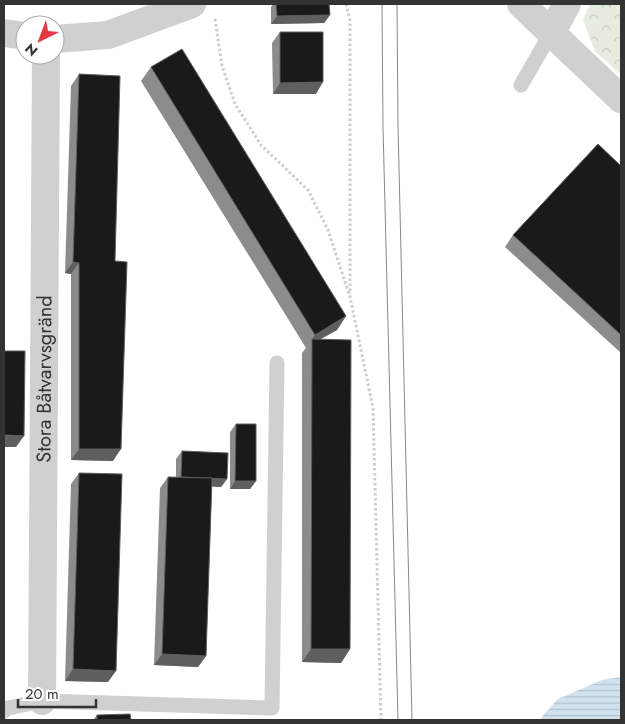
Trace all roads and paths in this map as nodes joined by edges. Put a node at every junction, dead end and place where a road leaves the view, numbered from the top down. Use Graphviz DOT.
graph roads {
  1 [pos="346,4"];
  2 [pos="521,4"];
  3 [pos="567,4"];
  4 [pos="203,8"];
  5 [pos="551,33"];
  6 [pos="65,38"];
  7 [pos="46,65"];
  8 [pos="521,85"];
  9 [pos="621,99"];
  10 [pos="350,297"];
  11 [pos="277,363"];
  12 [pos="42,701"];
  13 [pos="4,711"];
  14 [pos="381,720"];
  1 -- 10 [label="path"];
  2 -- 5 [label="street"];
  3 -- 5 [label="street"];
  4 -- 6 [label="street"];
  4 -- 10 [label="path"];
  5 -- 8 [label="lane"];
  5 -- 9 [label="street"];
  7 -- 12 [label="street, Stora Båtvarvsgränd"];
  10 -- 14 [label="path"];
  11 -- 12 [label="lane"];
  12 -- 13 [label="lane"];
}
